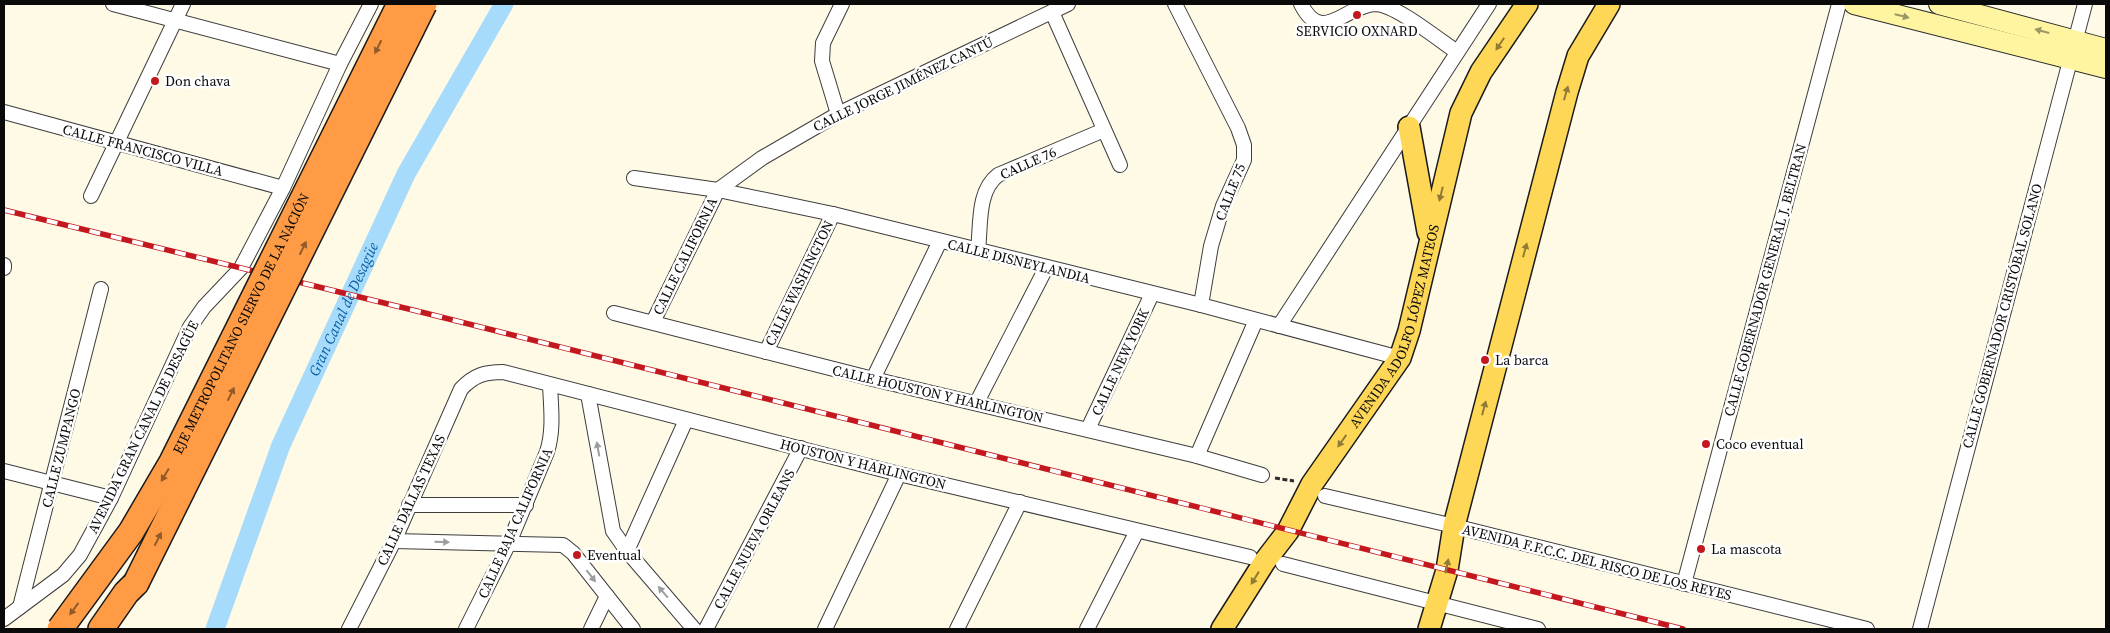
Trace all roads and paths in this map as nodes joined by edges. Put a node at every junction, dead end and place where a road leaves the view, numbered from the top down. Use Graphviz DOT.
graph roads {
  1 [pos="113,4"];
  2 [pos="183,4"];
  3 [pos="371,4"];
  4 [pos="400,4"];
  5 [pos="424,4"];
  6 [pos="842,4"];
  7 [pos="1068,4"];
  8 [pos="1175,4"];
  9 [pos="1301,4"];
  10 [pos="1490,4"];
  11 [pos="1610,4"];
  12 [pos="1839,4"];
  13 [pos="1854,4"];
  14 [pos="1939,4"];
  15 [pos="2085,4"];
  16 [pos="1523,5"];
  17 [pos="1052,12"];
  18 [pos="175,20"];
  19 [pos="2073,49"];
  20 [pos="2106,49"];
  21 [pos="1457,52"];
  22 [pos="340,64"];
  23 [pos="2106,68"];
  24 [pos="4,112"];
  25 [pos="838,114"];
  26 [pos="1409,127"];
  27 [pos="1104,130"];
  28 [pos="115,143"];
  29 [pos="1120,165"];
  30 [pos="634,178"];
  31 [pos="283,188"];
  32 [pos="718,190"];
  33 [pos="91,196"];
  34 [pos="833,214"];
  35 [pos="940,241"];
  36 [pos="1429,241"];
  37 [pos="978,250"];
  38 [pos="1046,268"];
  39 [pos="101,289"];
  40 [pos="1152,294"];
  41 [pos="1201,305"];
  42 [pos="614,313"];
  43 [pos="1256,320"];
  44 [pos="652,322"];
  45 [pos="1279,326"];
  46 [pos="766,352"];
  47 [pos="1400,358"];
  48 [pos="478,375"];
  49 [pos="874,379"];
  50 [pos="550,385"];
  51 [pos="588,394"];
  52 [pos="977,402"];
  53 [pos="686,420"];
  54 [pos="1088,429"];
  55 [pos="801,448"];
  56 [pos="1197,456"];
  57 [pos="4,471"];
  58 [pos="899,474"];
  59 [pos="1262,475"];
  60 [pos="52,484"];
  61 [pos="1325,496"];
  62 [pos="111,498"];
  63 [pos="1020,502"];
  64 [pos="409,505"];
  65 [pos="526,505"];
  66 [pos="1454,526"];
  67 [pos="1137,531"];
  68 [pos="394,541"];
  69 [pos="509,543"];
  70 [pos="627,551"];
  71 [pos="1250,557"];
  72 [pos="1283,564"];
  73 [pos="136,583"];
  74 [pos="1684,584"];
  75 [pos="607,596"];
  76 [pos="1436,604"];
  77 [pos="20,607"];
  78 [pos="4,618"];
  79 [pos="60,629"];
  80 [pos="101,629"];
  81 [pos="121,629"];
  82 [pos="349,629"];
  83 [pos="466,629"];
  84 [pos="590,629"];
  85 [pos="633,629"];
  86 [pos="694,629"];
  87 [pos="706,629"];
  88 [pos="825,629"];
  89 [pos="957,629"];
  90 [pos="1087,629"];
  91 [pos="1222,629"];
  92 [pos="1429,629"];
  93 [pos="1538,629"];
  94 [pos="1867,629"];
  95 [pos="1920,629"];
  1 -- 18 [label="street"];
  2 -- 18 [label="street"];
  3 -- 22 [label="street, AVENIDA GRAN CANAL DE DESAGÜE"];
  4 -- 79 [label="highway, EJE METROPOLITANO SIERVO DE LA NACIÓN, one-way, bridge"];
  73 -- 5 [label="highway, EJE METROPOLITANO SIERVO DE LA NACIÓN, one-way, bridge"];
  6 -- 25 [label="street"];
  7 -- 17 [label="street, CALLE JORGE JIMÉNEZ CANTÚ"];
  8 -- 41 [label="street, CALLE 75"];
  9 -- 21 [label="street"];
  10 -- 21 [label="street"];
  66 -- 11 [label="main road, one-way"];
  12 -- 74 [label="street, CALLE GOBERNADOR GENERAL J. BELTRAN"];
  13 -- 19 [label="street, one-way"];
  19 -- 14 [label="street, one-way"];
  15 -- 19 [label="street, CALLE GOBERNADOR CRISTÓBAL SOLANO"];
  16 -- 36 [label="main road, AVENIDA ADOLFO LÓPEZ MATEOS, one-way"];
  17 -- 25 [label="street, CALLE JORGE JIMÉNEZ CANTÚ"];
  17 -- 27 [label="street"];
  18 -- 22 [label="street"];
  18 -- 28 [label="street"];
  19 -- 20 [label="street"];
  19 -- 23 [label="street"];
  19 -- 95 [label="street, CALLE GOBERNADOR CRISTÓBAL SOLANO"];
  21 -- 26 [label="street"];
  22 -- 31 [label="street, AVENIDA GRAN CANAL DE DESAGÜE"];
  24 -- 28 [label="street, CALLE FRANCISCO VILLA"];
  25 -- 32 [label="street, CALLE JORGE JIMÉNEZ CANTÚ"];
  26 -- 36 [label="main road"];
  26 -- 45 [label="street"];
  27 -- 29 [label="street"];
  27 -- 37 [label="street, CALLE 76"];
  28 -- 31 [label="street, CALLE FRANCISCO VILLA"];
  28 -- 33 [label="street"];
  30 -- 32 [label="street, CALLE DISNEYLANDIA"];
  31 -- 62 [label="street, AVENIDA GRAN CANAL DE DESAGÜE"];
  32 -- 34 [label="street, CALLE DISNEYLANDIA"];
  32 -- 44 [label="street, CALLE CALIFORNIA"];
  34 -- 35 [label="street, CALLE DISNEYLANDIA"];
  34 -- 46 [label="street, CALLE WASHINGTON"];
  35 -- 37 [label="street, CALLE DISNEYLANDIA"];
  35 -- 49 [label="street"];
  36 -- 47 [label="main road, AVENIDA ADOLFO LÓPEZ MATEOS"];
  37 -- 38 [label="street, CALLE DISNEYLANDIA"];
  38 -- 40 [label="street, CALLE DISNEYLANDIA"];
  38 -- 52 [label="street"];
  39 -- 60 [label="street, CALLE ZUMPANGO"];
  40 -- 41 [label="street, CALLE DISNEYLANDIA"];
  40 -- 54 [label="street, CALLE NEW YORK"];
  41 -- 43 [label="street, CALLE DISNEYLANDIA"];
  42 -- 44 [label="street, CALLE HOUSTON Y HARLINGTON"];
  43 -- 45 [label="street, CALLE DISNEYLANDIA"];
  43 -- 56 [label="street"];
  44 -- 46 [label="street, CALLE HOUSTON Y HARLINGTON"];
  45 -- 47 [label="street, CALLE DISNEYLANDIA"];
  46 -- 49 [label="street, CALLE HOUSTON Y HARLINGTON"];
  47 -- 91 [label="main road, AVENIDA ADOLFO LÓPEZ MATEOS, one-way"];
  48 -- 50 [label="street, HOUSTON Y HARLINGTON"];
  48 -- 64 [label="street, CALLE DALLAS TEXAS"];
  49 -- 52 [label="street, CALLE HOUSTON Y HARLINGTON"];
  50 -- 51 [label="street, HOUSTON Y HARLINGTON"];
  50 -- 65 [label="street, CALLE BAJA CALIFORNIA"];
  51 -- 53 [label="street, HOUSTON Y HARLINGTON"];
  70 -- 51 [label="street, one-way"];
  52 -- 54 [label="street, CALLE HOUSTON Y HARLINGTON"];
  53 -- 55 [label="street, HOUSTON Y HARLINGTON"];
  53 -- 70 [label="street"];
  54 -- 56 [label="street, CALLE HOUSTON Y HARLINGTON"];
  55 -- 58 [label="street, HOUSTON Y HARLINGTON"];
  55 -- 87 [label="street, CALLE NUEVA ORLEANS"];
  56 -- 59 [label="street, CALLE HOUSTON Y HARLINGTON"];
  57 -- 60 [label="street"];
  58 -- 63 [label="street, HOUSTON Y HARLINGTON"];
  58 -- 88 [label="street"];
  60 -- 62 [label="street"];
  60 -- 77 [label="street, CALLE ZUMPANGO"];
  61 -- 66 [label="street, AVENIDA F.F.C.C. DEL RISCO DE LOS REYES"];
  62 -- 77 [label="street, AVENIDA GRAN CANAL DE DESAGÜE"];
  63 -- 67 [label="street, HOUSTON Y HARLINGTON"];
  63 -- 89 [label="street"];
  64 -- 65 [label="street"];
  64 -- 68 [label="street, CALLE DALLAS TEXAS"];
  65 -- 69 [label="street, CALLE BAJA CALIFORNIA"];
  66 -- 74 [label="street, AVENIDA F.F.C.C. DEL RISCO DE LOS REYES"];
  76 -- 66 [label="main road, one-way"];
  67 -- 71 [label="street, HOUSTON Y HARLINGTON"];
  67 -- 90 [label="street"];
  68 -- 69 [label="street, one-way"];
  68 -- 82 [label="street, CALLE DALLAS TEXAS"];
  69 -- 75 [label="street, one-way"];
  69 -- 83 [label="street, CALLE BAJA CALIFORNIA"];
  86 -- 70 [label="street, one-way"];
  72 -- 76 [label="street"];
  73 -- 80 [label="highway"];
  73 -- 81 [label="highway"];
  74 -- 94 [label="street, AVENIDA F.F.C.C. DEL RISCO DE LOS REYES"];
  75 -- 84 [label="street"];
  75 -- 85 [label="street"];
  76 -- 92 [label="main road"];
  76 -- 93 [label="street"];
  77 -- 78 [label="street, AVENIDA GRAN CANAL DE DESAGÜE"];
}
